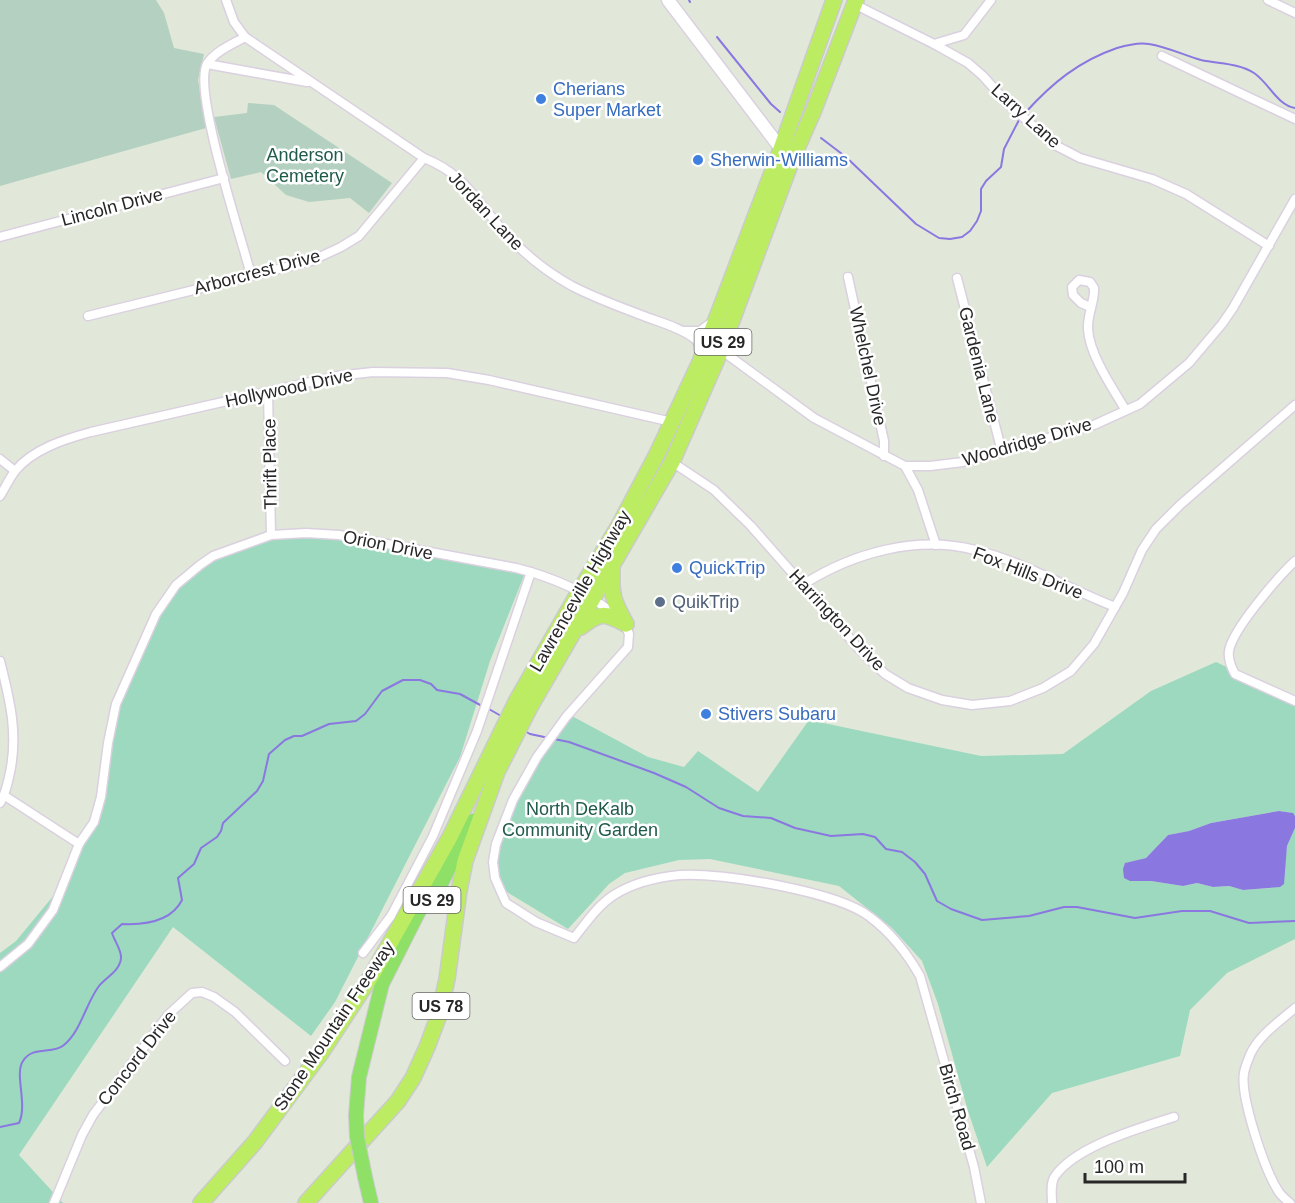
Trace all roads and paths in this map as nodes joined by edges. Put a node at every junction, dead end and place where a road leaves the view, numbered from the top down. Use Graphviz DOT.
graph roads {
  1 [pos="226,0"];
  2 [pos="668,0"];
  3 [pos="991,0"];
  4 [pos="1268,0"];
  5 [pos="855,2"];
  6 [pos="832,3"];
  7 [pos="1295,13"];
  8 [pos="245,38"];
  9 [pos="934,44"];
  10 [pos="1162,56"];
  11 [pos="207,64"];
  12 [pos="311,82"];
  13 [pos="1295,119"];
  14 [pos="781,149"];
  15 [pos="424,158"];
  16 [pos="791,162"];
  17 [pos="224,178"];
  18 [pos="1295,199"];
  19 [pos="0,237"];
  20 [pos="1269,246"];
  21 [pos="251,275"];
  22 [pos="848,277"];
  23 [pos="957,278"];
  24 [pos="1090,307"];
  25 [pos="718,315"];
  26 [pos="88,316"];
  27 [pos="680,331"];
  28 [pos="721,350"];
  29 [pos="700,362"];
  30 [pos="268,392"];
  31 [pos="1295,405"];
  32 [pos="1125,409"];
  33 [pos="672,422"];
  34 [pos="1002,452"];
  35 [pos="884,456"];
  36 [pos="0,459"];
  37 [pos="672,462"];
  38 [pos="905,466"];
  39 [pos="15,471"];
  40 [pos="0,496"];
  41 [pos="272,536"];
  42 [pos="936,545"];
  43 [pos="1295,561"];
  44 [pos="612,567"];
  45 [pos="531,572"];
  46 [pos="804,584"];
  47 [pos="579,591"];
  48 [pos="594,599"];
  49 [pos="1114,608"];
  50 [pos="626,624"];
  51 [pos="575,631"];
  52 [pos="0,661"];
  53 [pos="1295,701"];
  54 [pos="524,704"];
  55 [pos="507,738"];
  56 [pos="497,772"];
  57 [pos="2,799"];
  58 [pos="450,837"];
  59 [pos="79,844"];
  60 [pos="363,953"];
  61 [pos="0,967"];
  62 [pos="1295,1008"];
  63 [pos="370,1029"];
  64 [pos="285,1061"];
  65 [pos="1174,1117"];
  66 [pos="54,1203"];
  67 [pos="201,1203"];
  68 [pos="306,1203"];
  69 [pos="371,1203"];
  70 [pos="981,1203"];
  71 [pos="1052,1203"];
  72 [pos="1290,1203"];
  1 -- 8 [label="street, Jordan Lane"];
  2 -- 14 [label="main road"];
  3 -- 9 [label="street"];
  4 -- 7 [label="street"];
  5 -- 9 [label="street, Larry Lane"];
  5 -- 16 [label="highway, US 29"];
  6 -- 14 [label="highway, US 29"];
  8 -- 11 [label="street"];
  8 -- 12 [label="street, Jordan Lane"];
  9 -- 20 [label="street, Larry Lane"];
  10 -- 13 [label="street"];
  11 -- 12 [label="street"];
  11 -- 17 [label="street"];
  12 -- 15 [label="street, Jordan Lane"];
  14 -- 16 [label="main road"];
  14 -- 25 [label="highway, Lawrenceville Highway / US 29"];
  15 -- 21 [label="street, Arborcrest Drive"];
  15 -- 27 [label="street, Jordan Lane"];
  16 -- 28 [label="highway, Lawrenceville Highway / US 29"];
  17 -- 19 [label="street, Lincoln Drive"];
  17 -- 21 [label="street"];
  18 -- 20 [label="street, Woodridge Drive"];
  20 -- 32 [label="street, Woodridge Drive"];
  21 -- 26 [label="street, Arborcrest Drive"];
  22 -- 35 [label="street, Whelchel Drive"];
  23 -- 34 [label="street, Gardenia Lane"];
  24 -- 32 [label="street"];
  25 -- 27 [label="street"];
  25 -- 29 [label="highway, Lawrenceville Highway / US 29"];
  27 -- 29 [label="street, Jordan Lane"];
  28 -- 35 [label="street, Woodridge Drive"];
  28 -- 37 [label="highway, Lawrenceville Highway / US 29"];
  29 -- 33 [label="highway, Lawrenceville Highway / US 29"];
  30 -- 33 [label="street, Hollywood Drive"];
  30 -- 39 [label="street, Hollywood Drive"];
  30 -- 41 [label="street, Thrift Place"];
  31 -- 49 [label="street, Harrington Drive"];
  32 -- 34 [label="street, Woodridge Drive"];
  33 -- 47 [label="highway, Lawrenceville Highway / US 29"];
  34 -- 38 [label="street, Woodridge Drive"];
  35 -- 38 [label="street, Woodridge Drive"];
  36 -- 39 [label="street"];
  37 -- 44 [label="highway, Lawrenceville Highway / US 29"];
  37 -- 46 [label="street, Harrington Drive"];
  38 -- 42 [label="street"];
  39 -- 40 [label="street, Hollywood Drive"];
  41 -- 45 [label="street, Orion Drive"];
  41 -- 59 [label="street, Orion Drive"];
  42 -- 46 [label="street, Fox Hills Drive"];
  42 -- 49 [label="street, Fox Hills Drive"];
  43 -- 53 [label="street"];
  44 -- 48 [label="highway, Lawrenceville Highway / US 29"];
  44 -- 50 [label="highway"];
  45 -- 47 [label="street, Orion Drive"];
  45 -- 60 [label="street"];
  46 -- 49 [label="street, Harrington Drive"];
  47 -- 48 [label="street, Orion Drive"];
  47 -- 54 [label="highway, Lawrenceville Highway / US 29"];
  48 -- 50 [label="street, Orion Drive"];
  48 -- 51 [label="highway, Lawrenceville Highway / US 29"];
  50 -- 51 [label="highway"];
  50 -- 70 [label="street, Birch Road"];
  51 -- 54 [label="highway, Lawrenceville Highway / US 29"];
  52 -- 57 [label="street"];
  54 -- 55 [label="highway, Lawrenceville Highway / US 29"];
  55 -- 56 [label="highway, Lawrenceville Highway / US 29"];
  55 -- 58 [label="highway, Lawrenceville Highway / US 29"];
  56 -- 63 [label="main road, Lawrenceville Highway / US 29"];
  56 -- 68 [label="highway, US 78"];
  57 -- 59 [label="street"];
  58 -- 63 [label="main road, Lawrenceville Highway / US 29"];
  58 -- 67 [label="highway, Stone Mountain Freeway"];
  59 -- 61 [label="street, Orion Drive"];
  62 -- 72 [label="street"];
  63 -- 69 [label="main road, Lawrenceville Highway / US 29, bridge"];
  64 -- 66 [label="street, Concord Drive"];
  65 -- 71 [label="street"];
}
